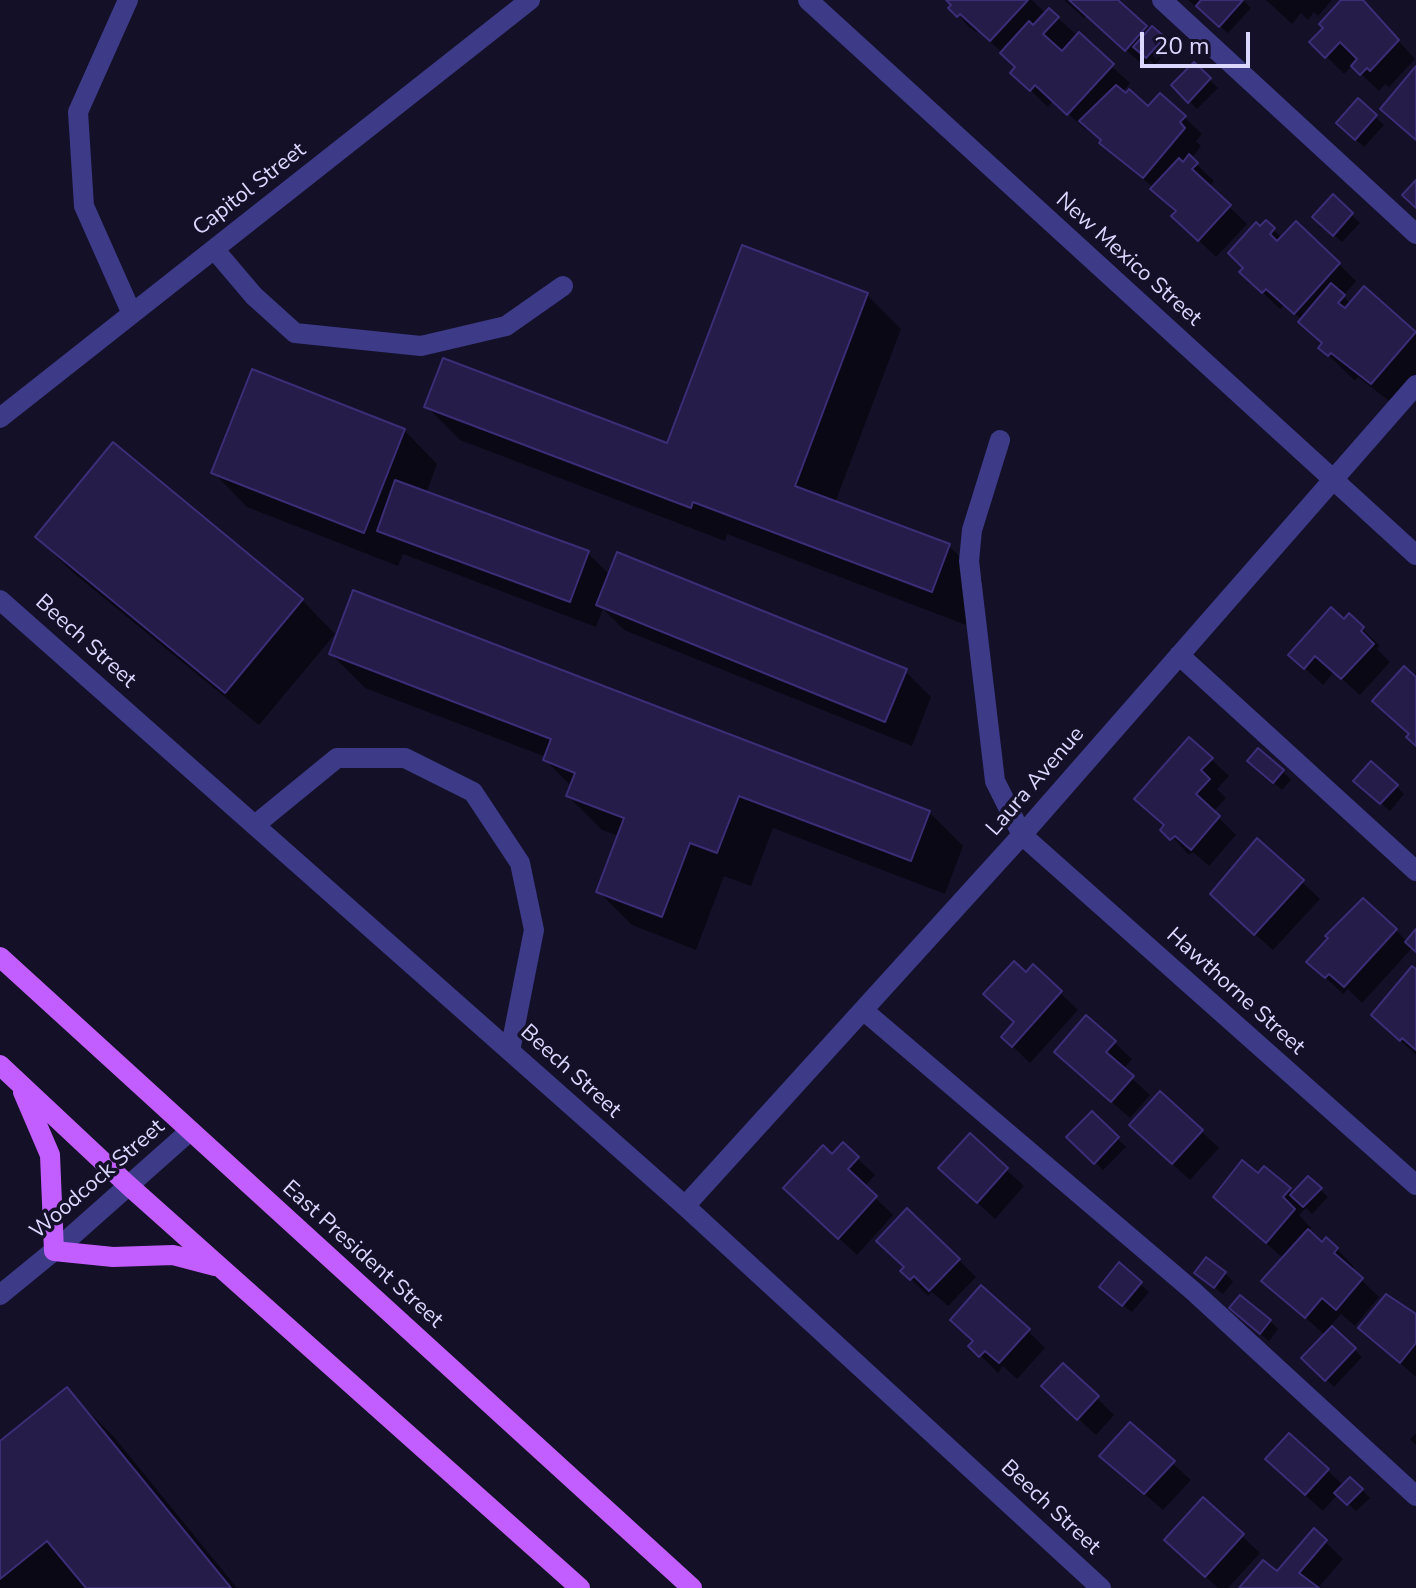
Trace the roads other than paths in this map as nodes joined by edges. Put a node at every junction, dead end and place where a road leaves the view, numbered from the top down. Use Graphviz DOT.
graph roads {
  1 [pos="128,0"];
  2 [pos="530,0"];
  3 [pos="808,0"];
  4 [pos="1162,0"];
  5 [pos="1416,234"];
  6 [pos="214,249"];
  7 [pos="563,286"];
  8 [pos="132,314"];
  9 [pos="1416,385"];
  10 [pos="0,418"];
  11 [pos="1000,440"];
  12 [pos="1331,479"];
  13 [pos="1416,555"];
  14 [pos="0,600"];
  15 [pos="1179,655"];
  16 [pos="255,825"];
  17 [pos="1022,835"];
  18 [pos="1416,871"];
  19 [pos="0,957"];
  20 [pos="863,1010"];
  21 [pos="510,1051"];
  22 [pos="0,1065"];
  23 [pos="18,1081"];
  24 [pos="190,1131"];
  25 [pos="128,1185"];
  26 [pos="1416,1185"];
  27 [pos="685,1206"];
  28 [pos="54,1251"];
  29 [pos="221,1268"];
  30 [pos="0,1295"];
  31 [pos="1416,1496"];
  32 [pos="580,1588"];
  33 [pos="692,1588"];
  34 [pos="1101,1588"];
  1 -- 8 [label="street"];
  2 -- 6 [label="street, Capitol Street"];
  3 -- 12 [label="street, New Mexico Street"];
  4 -- 5 [label="street"];
  6 -- 7 [label="street"];
  6 -- 8 [label="street, Capitol Street"];
  8 -- 10 [label="street, Capitol Street"];
  9 -- 12 [label="street, Laura Avenue"];
  11 -- 17 [label="street"];
  12 -- 13 [label="street, New Mexico Street"];
  12 -- 15 [label="street, Laura Avenue"];
  14 -- 16 [label="street, Beech Street"];
  15 -- 17 [label="street, Laura Avenue"];
  15 -- 18 [label="street"];
  16 -- 21 [label="street, Beech Street"];
  16 -- 21 [label="street"];
  17 -- 20 [label="street, Laura Avenue"];
  17 -- 26 [label="street, Hawthorne Street"];
  19 -- 24 [label="main road, East President Street"];
  20 -- 27 [label="street, Laura Avenue"];
  20 -- 31 [label="street"];
  21 -- 27 [label="street, Beech Street"];
  22 -- 23 [label="main road"];
  23 -- 25 [label="main road"];
  23 -- 28 [label="main road"];
  24 -- 25 [label="street, Woodcock Street"];
  24 -- 33 [label="main road, East President Street"];
  25 -- 28 [label="street, Woodcock Street"];
  25 -- 29 [label="main road"];
  27 -- 34 [label="street, Beech Street"];
  28 -- 29 [label="main road"];
  28 -- 30 [label="street, Woodcock Street"];
  29 -- 32 [label="main road"];
}
